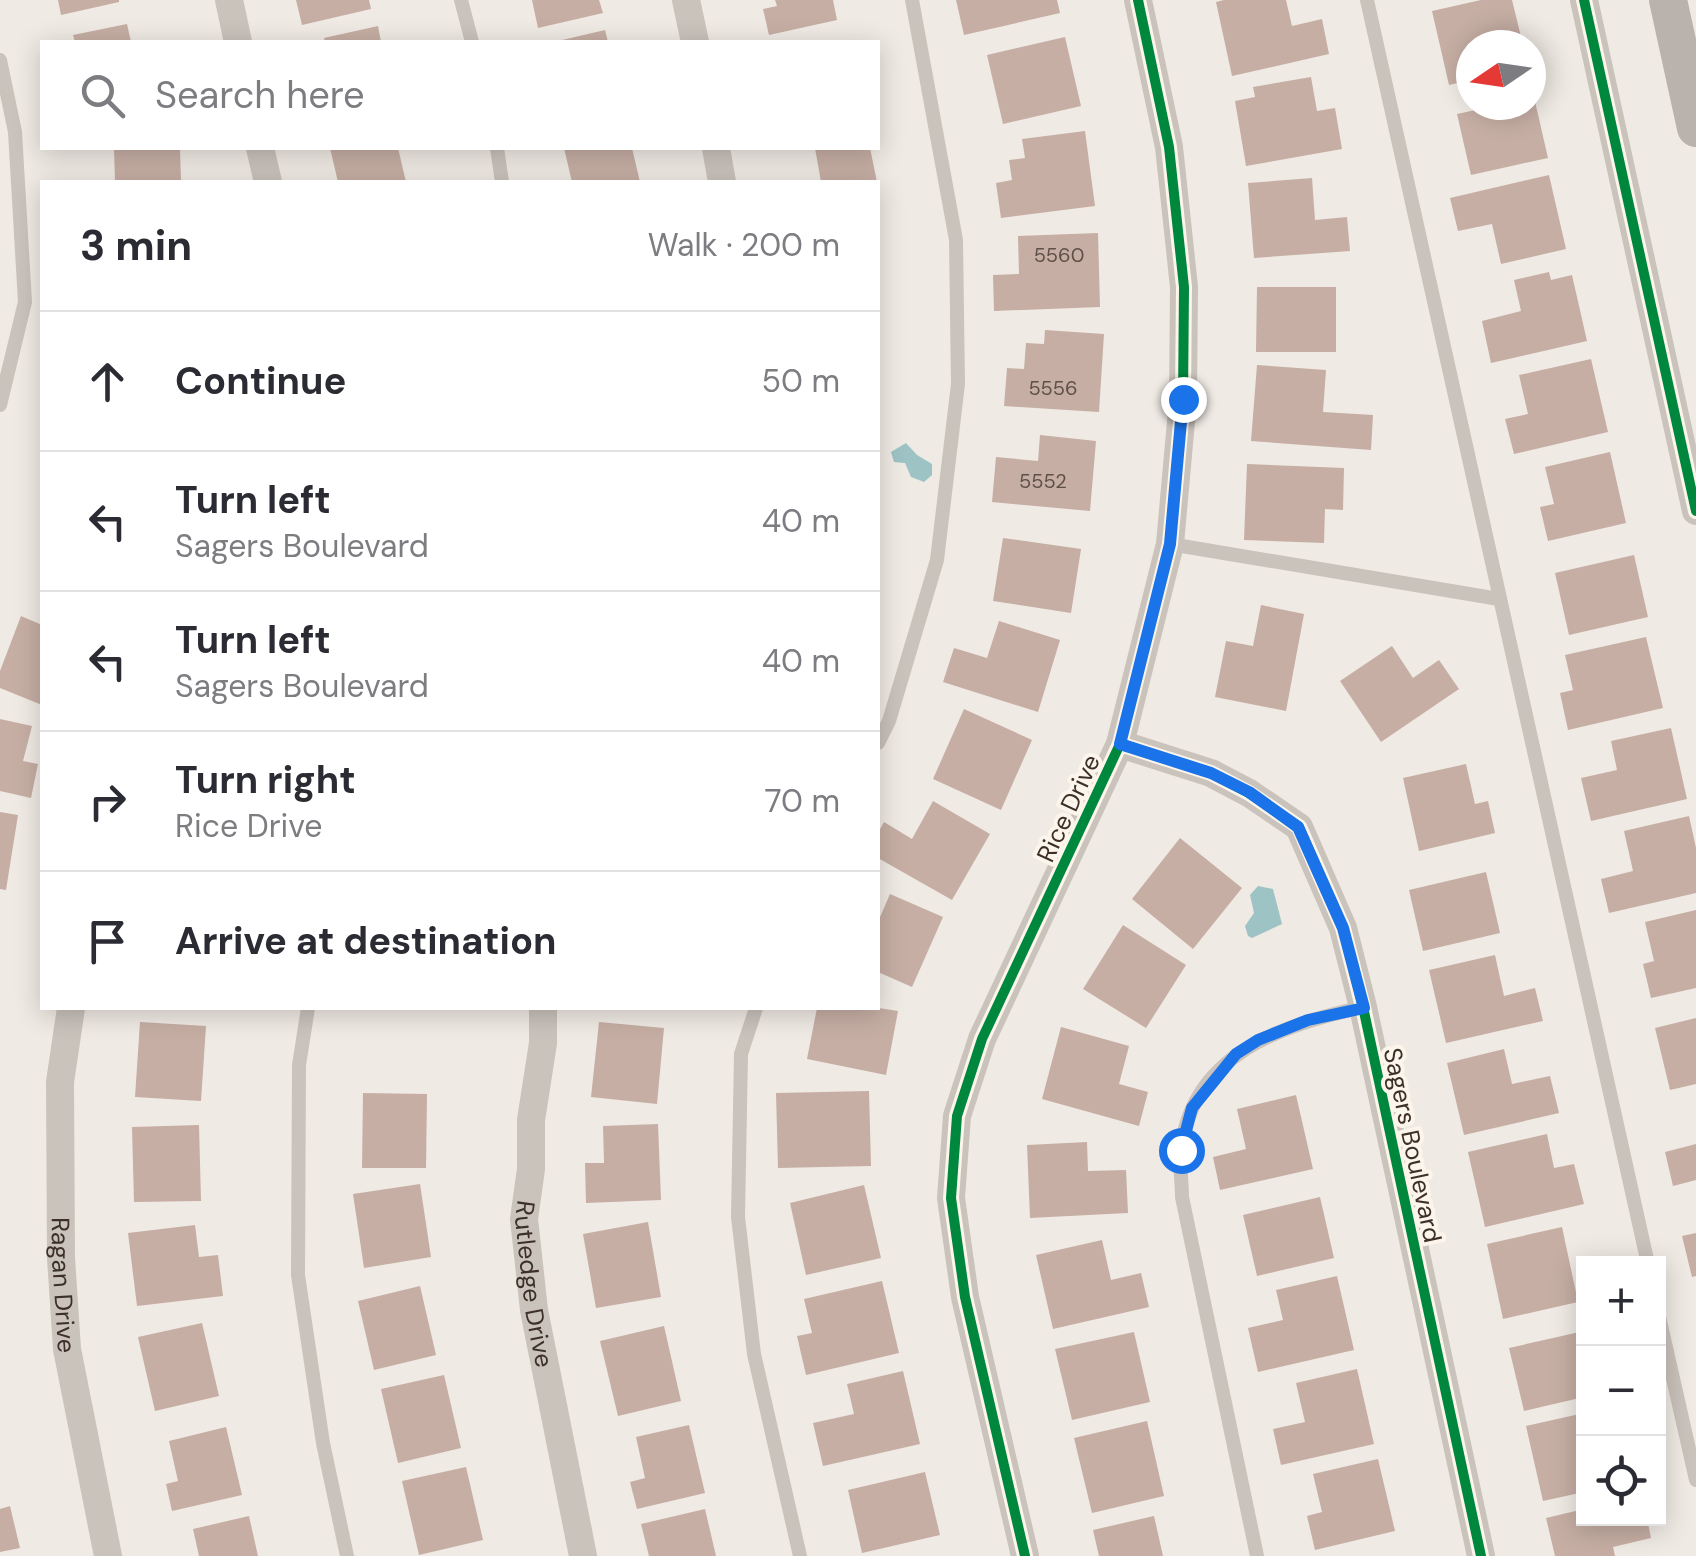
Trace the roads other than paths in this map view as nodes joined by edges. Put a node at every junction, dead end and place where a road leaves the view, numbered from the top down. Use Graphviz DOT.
graph roads {
  1 [pos="229,0"];
  2 [pos="462,0"];
  3 [pos="686,0"];
  4 [pos="912,0"];
  5 [pos="1138,0"];
  6 [pos="1366,0"];
  7 [pos="1584,0"];
  8 [pos="1668,0"];
  9 [pos="238,40"];
  10 [pos="472,40"];
  11 [pos="694,40"];
  12 [pos="0,60"];
  13 [pos="1696,128"];
  14 [pos="260,150"];
  15 [pos="497,150"];
  16 [pos="716,150"];
  17 [pos="268,180"];
  18 [pos="502,180"];
  19 [pos="722,180"];
  20 [pos="0,404"];
  21 [pos="1696,511"];
  22 [pos="1170,544"];
  23 [pos="1499,599"];
  24 [pos="880,739"];
  25 [pos="1120,744"];
  26 [pos="1364,1008"];
  27 [pos="71,1010"];
  28 [pos="308,1010"];
  29 [pos="544,1010"];
  30 [pos="755,1010"];
  31 [pos="1646,1256"];
  32 [pos="1666,1346"];
  33 [pos="1696,1480"];
  34 [pos="108,1556"];
  35 [pos="347,1556"];
  36 [pos="583,1556"];
  37 [pos="800,1556"];
  38 [pos="1025,1556"];
  39 [pos="1257,1556"];
  40 [pos="1481,1556"];
  1 -- 9 [label="street"];
  2 -- 10 [label="lane"];
  3 -- 11 [label="street"];
  4 -- 24 [label="lane"];
  5 -- 22 [label="street, Rice Drive"];
  6 -- 23 [label="lane"];
  7 -- 21 [label="street"];
  8 -- 13 [label="street"];
  12 -- 20 [label="lane"];
  14 -- 17 [label="street"];
  15 -- 18 [label="lane"];
  16 -- 19 [label="street"];
  22 -- 23 [label="lane"];
  22 -- 25 [label="street, Rice Drive"];
  23 -- 31 [label="lane"];
  25 -- 26 [label="street, Sagers Boulevard"];
  25 -- 38 [label="street, Rice Drive"];
  26 -- 39 [label="lane"];
  26 -- 40 [label="street, Sagers Boulevard"];
  27 -- 34 [label="street, Ragan Drive"];
  28 -- 35 [label="lane"];
  29 -- 36 [label="street, Rutledge Drive"];
  30 -- 37 [label="lane"];
  32 -- 33 [label="lane"];
}
